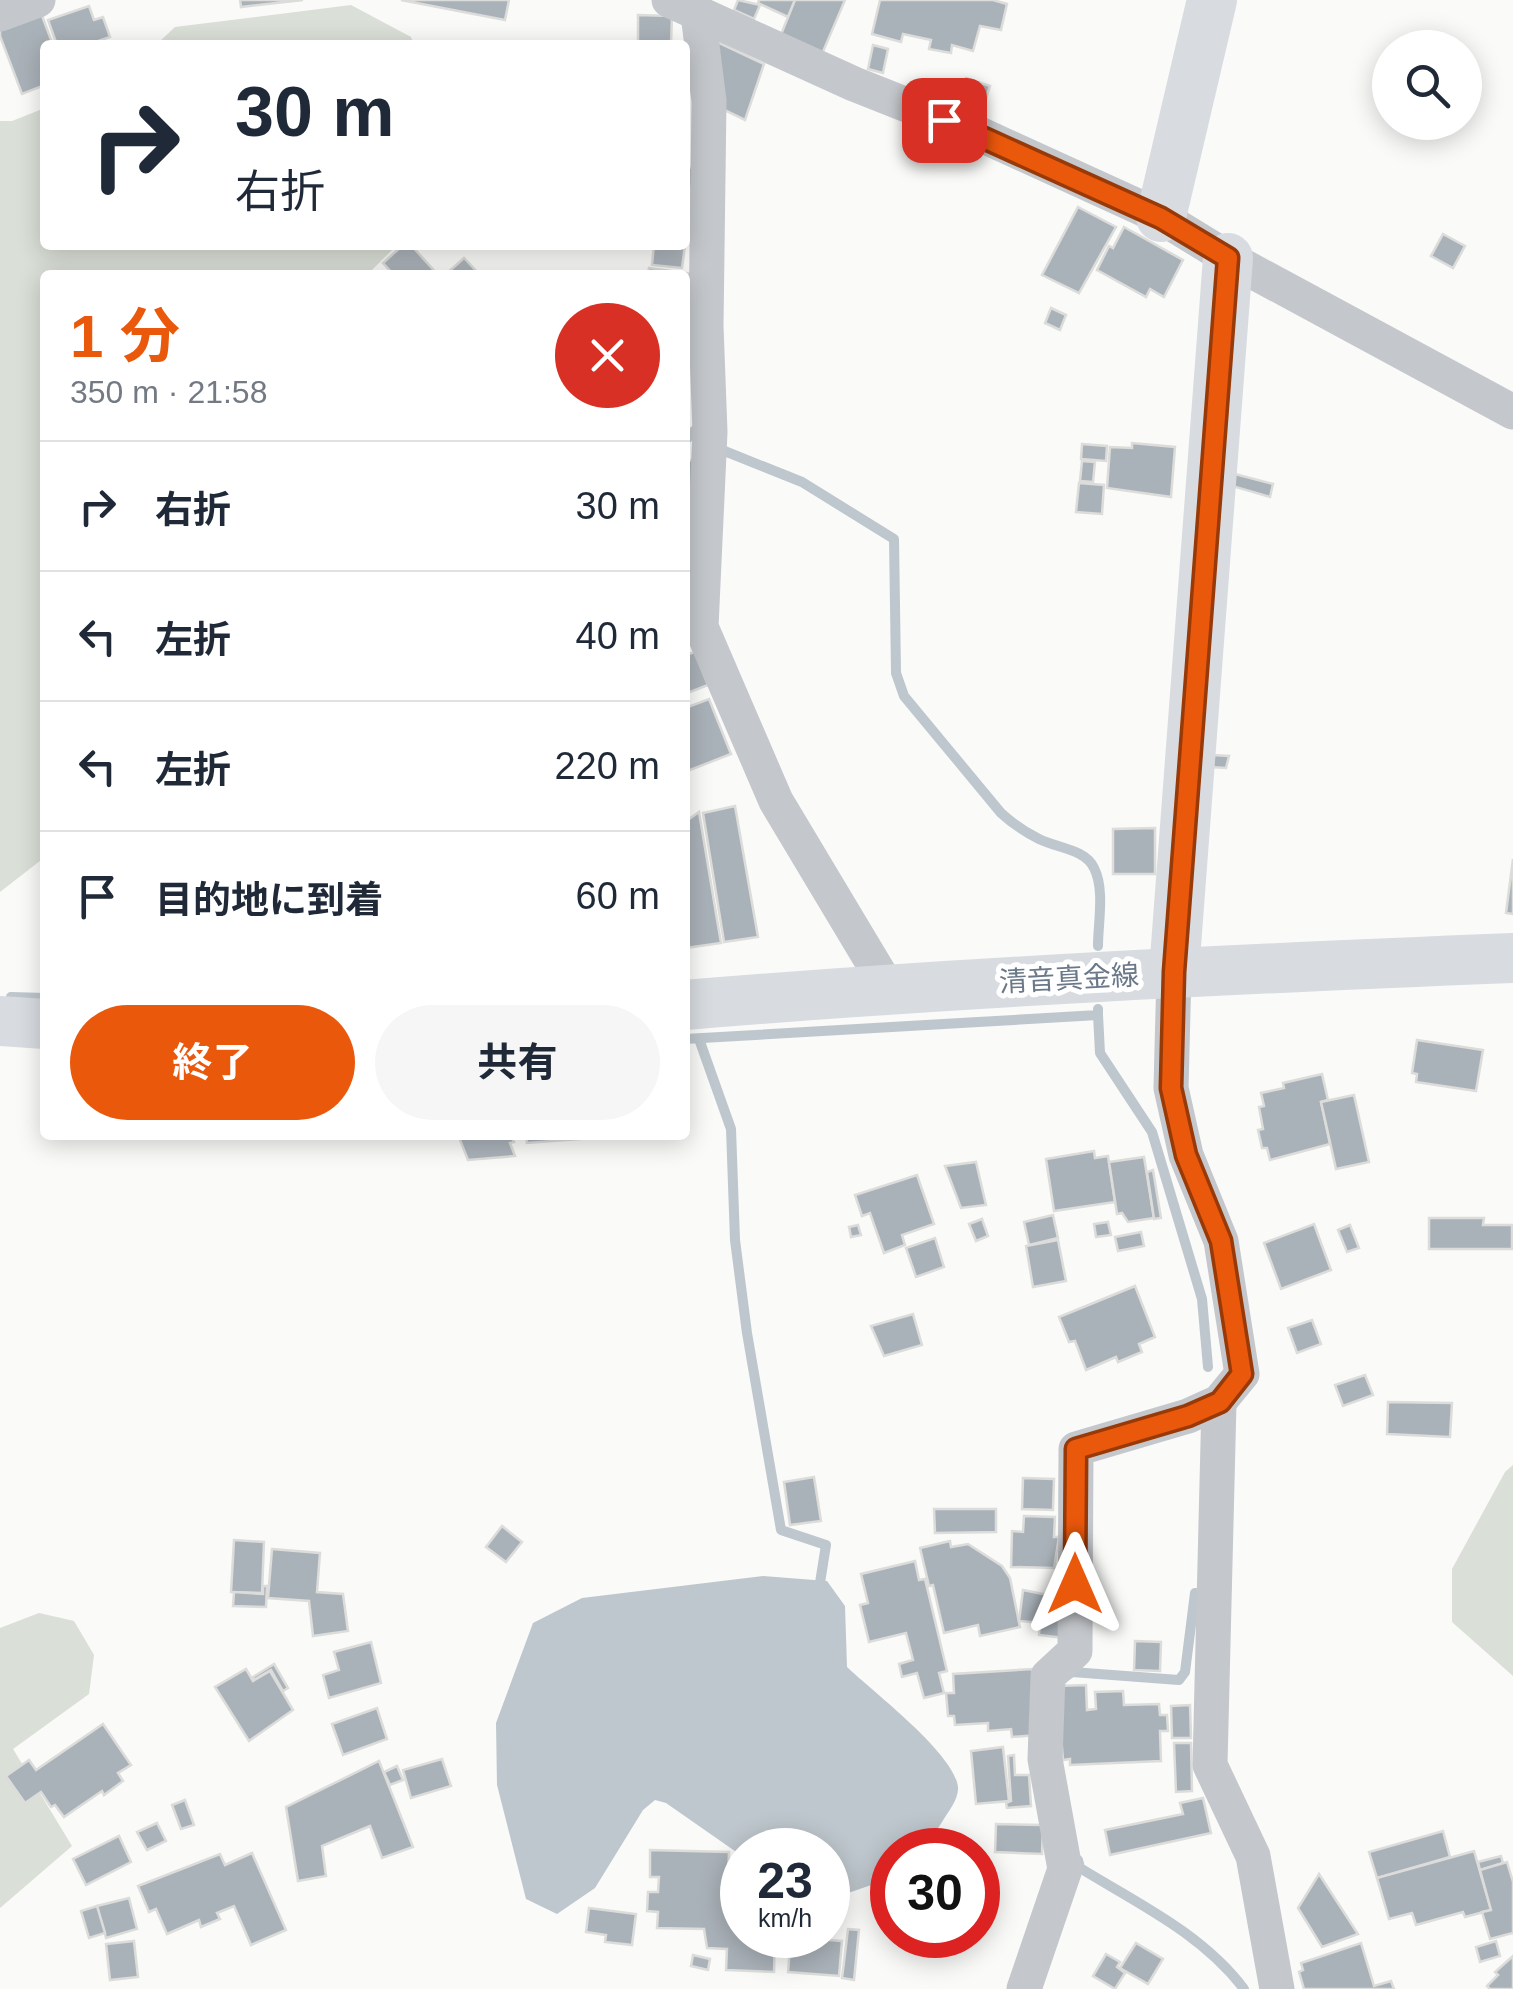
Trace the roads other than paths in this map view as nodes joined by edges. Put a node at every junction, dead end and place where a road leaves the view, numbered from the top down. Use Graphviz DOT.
graph roads {
  1 [pos="38,0"];
  2 [pos="1212,0"];
  3 [pos="681,4"];
  4 [pos="0,14"];
  5 [pos="1161,218"];
  6 [pos="1228,258"];
  7 [pos="1513,412"];
  8 [pos="1513,958"];
  9 [pos="1174,972"];
  10 [pos="888,988"];
  11 [pos="690,1005"];
  12 [pos="0,1021"];
  13 [pos="40,1024"];
  14 [pos="1220,1402"];
  15 [pos="1024,1989"];
  16 [pos="1277,1989"];
  1 -- 4 [label="street"];
  2 -- 5 [label="street"];
  3 -- 5 [label="street"];
  3 -- 10 [label="street"];
  5 -- 6 [label="street"];
  6 -- 7 [label="street"];
  6 -- 9 [label="street"];
  8 -- 9 [label="street, 清音真金線"];
  9 -- 10 [label="street, 清音真金線"];
  9 -- 14 [label="street"];
  10 -- 11 [label="street, 清音真金線"];
  12 -- 13 [label="street"];
  14 -- 15 [label="street"];
  14 -- 16 [label="street"];
}
